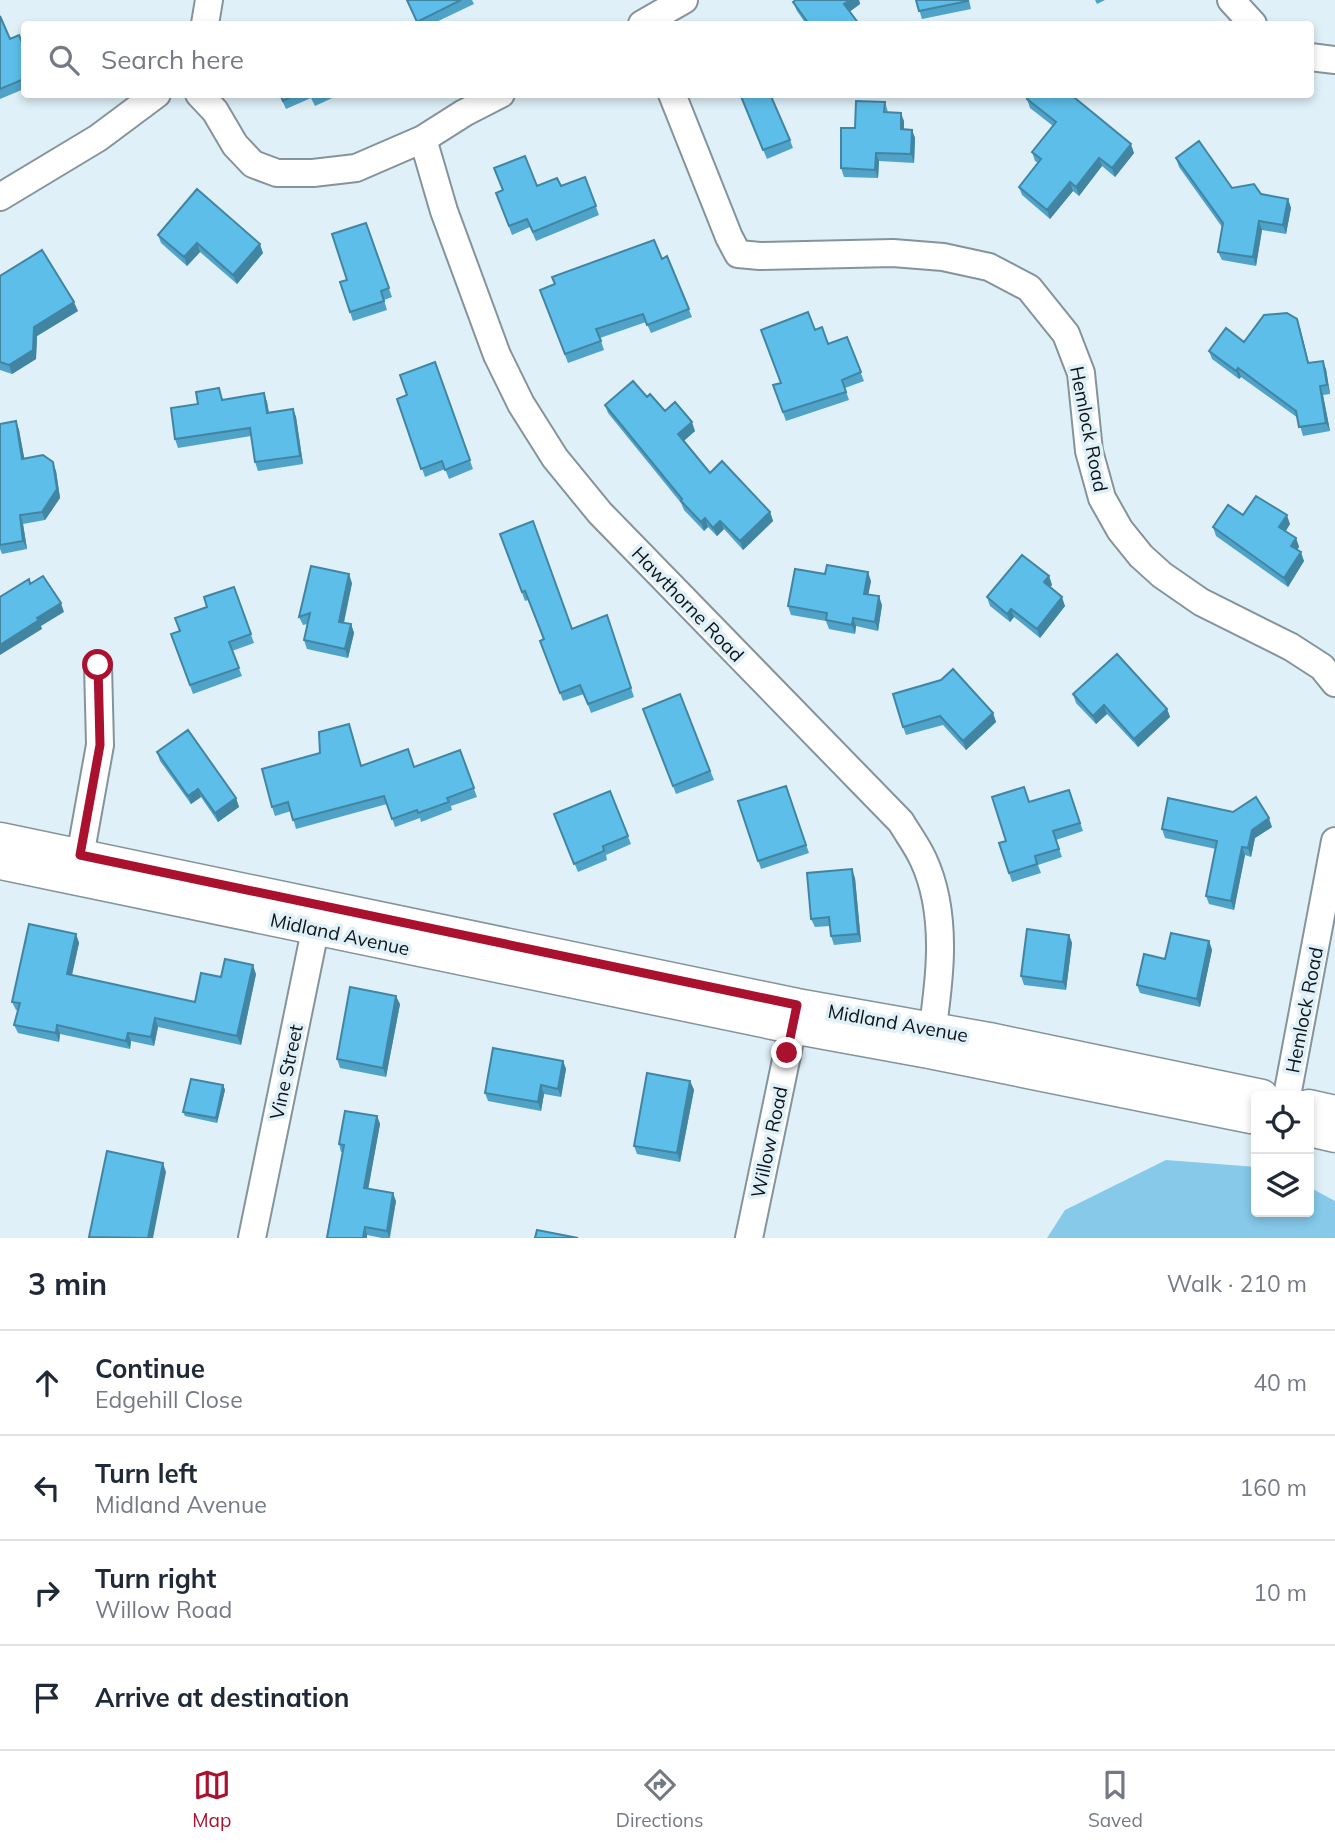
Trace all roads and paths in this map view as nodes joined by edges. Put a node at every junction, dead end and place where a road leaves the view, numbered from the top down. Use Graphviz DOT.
graph roads {
  1 [pos="209,0"];
  2 [pos="684,0"];
  3 [pos="1231,0"];
  4 [pos="206,21"];
  5 [pos="648,21"];
  6 [pos="1250,21"];
  7 [pos="1314,57"];
  8 [pos="1335,60"];
  9 [pos="152,98"];
  10 [pos="203,98"];
  11 [pos="493,98"];
  12 [pos="674,98"];
  13 [pos="424,139"];
  14 [pos="0,197"];
  15 [pos="98,665"];
  16 [pos="1335,683"];
  17 [pos="0,839"];
  18 [pos="1335,841"];
  19 [pos="0,863"];
  20 [pos="78,866"];
  21 [pos="317,917"];
  22 [pos="795,1016"];
  23 [pos="931,1041"];
  24 [pos="1288,1091"];
  25 [pos="1251,1094"];
  26 [pos="1314,1107"];
  27 [pos="1335,1112"];
  28 [pos="1251,1117"];
  29 [pos="1314,1131"];
  30 [pos="1335,1136"];
  31 [pos="252,1238"];
  32 [pos="749,1238"];
  1 -- 4 [label="street"];
  2 -- 5 [label="street"];
  3 -- 6 [label="street"];
  7 -- 8 [label="street"];
  9 -- 14 [label="street"];
  10 -- 13 [label="street"];
  11 -- 13 [label="street"];
  12 -- 16 [label="street, Hemlock Road"];
  13 -- 23 [label="street, Hawthorne Road"];
  15 -- 20 [label="street"];
  17 -- 20 [label="street, Midland Avenue"];
  18 -- 24 [label="street, Hemlock Road"];
  19 -- 20 [label="street, Midland Avenue"];
  20 -- 21 [label="street, Midland Avenue"];
  21 -- 22 [label="street, Midland Avenue"];
  21 -- 31 [label="street, Vine Street"];
  22 -- 23 [label="street, Midland Avenue"];
  22 -- 32 [label="street, Willow Road"];
  23 -- 25 [label="street, Midland Avenue"];
  23 -- 28 [label="street, Midland Avenue"];
  26 -- 27 [label="street"];
  29 -- 30 [label="street"];
}
